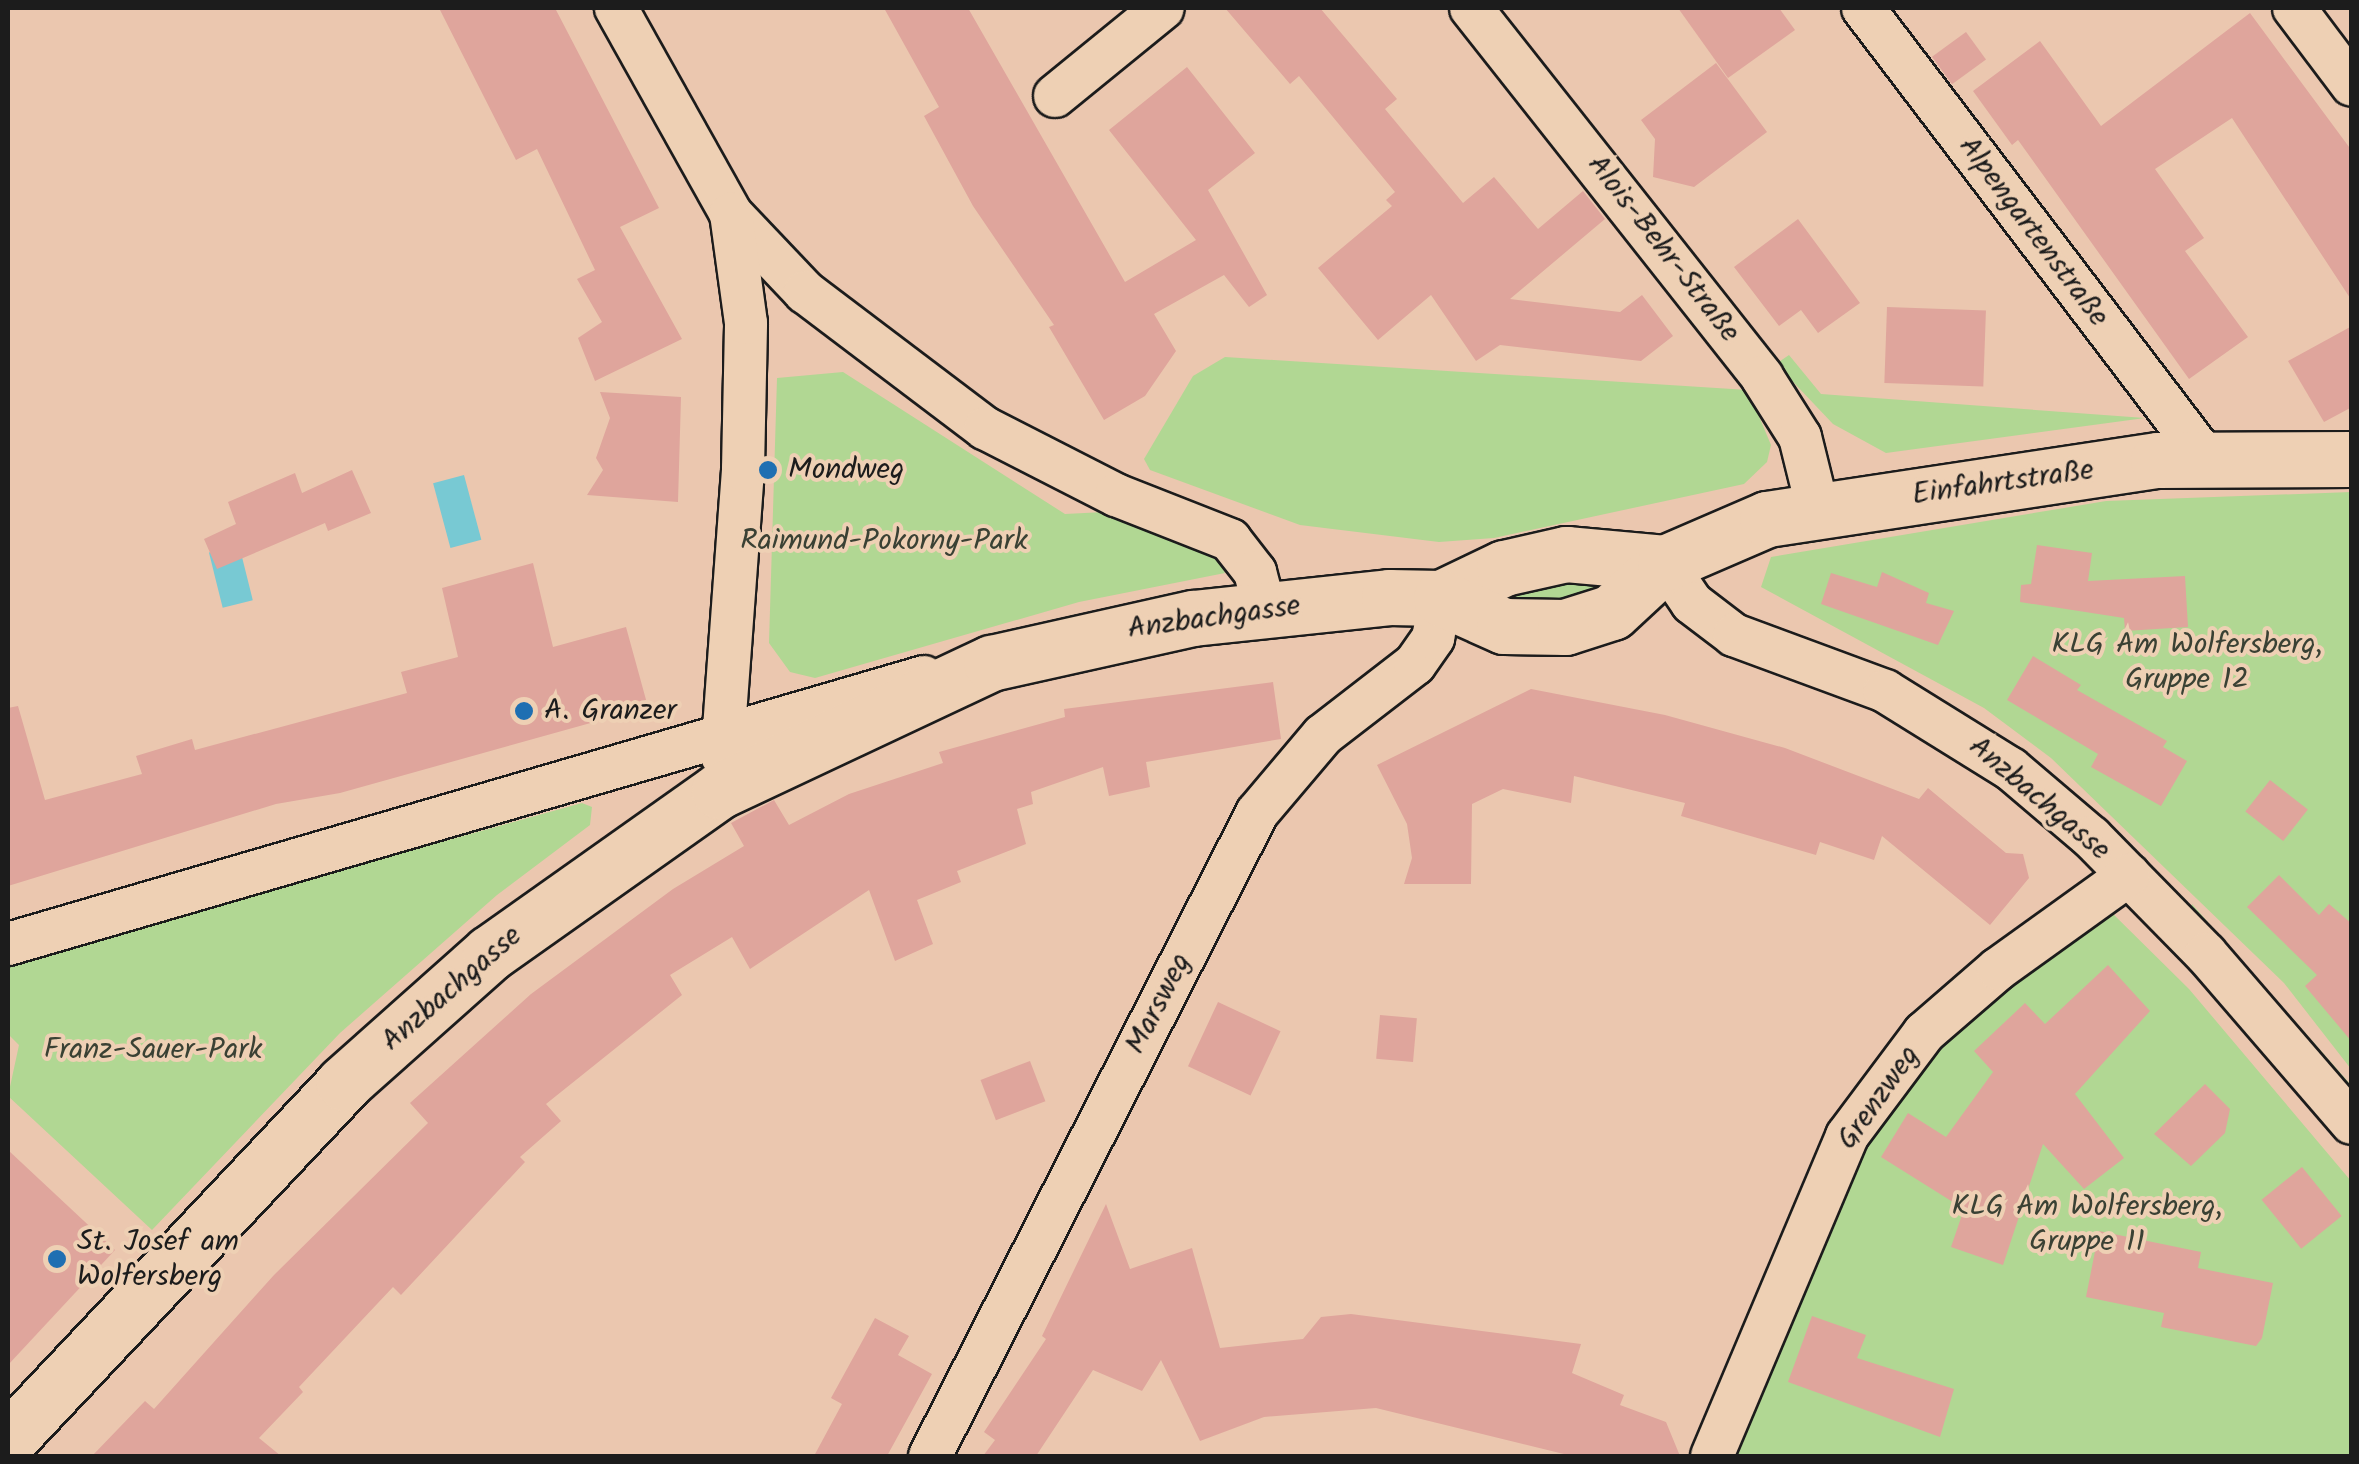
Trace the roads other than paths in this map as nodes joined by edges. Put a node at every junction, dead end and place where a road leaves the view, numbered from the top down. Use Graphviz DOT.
graph roads {
  1 [pos="616,8"];
  2 [pos="1163,8"];
  3 [pos="1471,8"];
  4 [pos="1863,8"];
  5 [pos="2294,8"];
  6 [pos="2352,85"];
  7 [pos="1055,96"];
  8 [pos="731,214"];
  9 [pos="2204,456"];
  10 [pos="2352,459"];
  11 [pos="1818,510"];
  12 [pos="1664,563"];
  13 [pos="1441,598"];
  14 [pos="1265,609"];
  15 [pos="991,663"];
  16 [pos="724,734"];
  17 [pos="718,791"];
  18 [pos="2129,875"];
  19 [pos="8,944"];
  20 [pos="2352,1123"];
  21 [pos="8,1440"];
  22 [pos="930,1456"];
  23 [pos="1712,1456"];
  1 -- 8 [label="street"];
  2 -- 7 [label="street"];
  3 -- 11 [label="street, Alois-Behr-Straße"];
  4 -- 9 [label="street, Alpengartenstraße"];
  5 -- 6 [label="street"];
  8 -- 14 [label="street"];
  8 -- 16 [label="street"];
  9 -- 10 [label="street, Einfahrtstraße"];
  9 -- 11 [label="street, Einfahrtstraße"];
  11 -- 12 [label="street, Einfahrtstraße"];
  12 -- 13 [label="street, Anzbachgasse"];
  12 -- 13 [label="street, Anzbachgasse"];
  12 -- 18 [label="street, Anzbachgasse"];
  13 -- 14 [label="street, Anzbachgasse"];
  13 -- 22 [label="street, Marsweg"];
  14 -- 15 [label="street, Anzbachgasse"];
  15 -- 16 [label="street, Anzbachgasse"];
  15 -- 17 [label="street, Anzbachgasse"];
  16 -- 17 [label="street"];
  16 -- 19 [label="street"];
  17 -- 21 [label="street, Anzbachgasse"];
  18 -- 20 [label="street, Anzbachgasse"];
  18 -- 23 [label="street, Grenzweg"];
}
